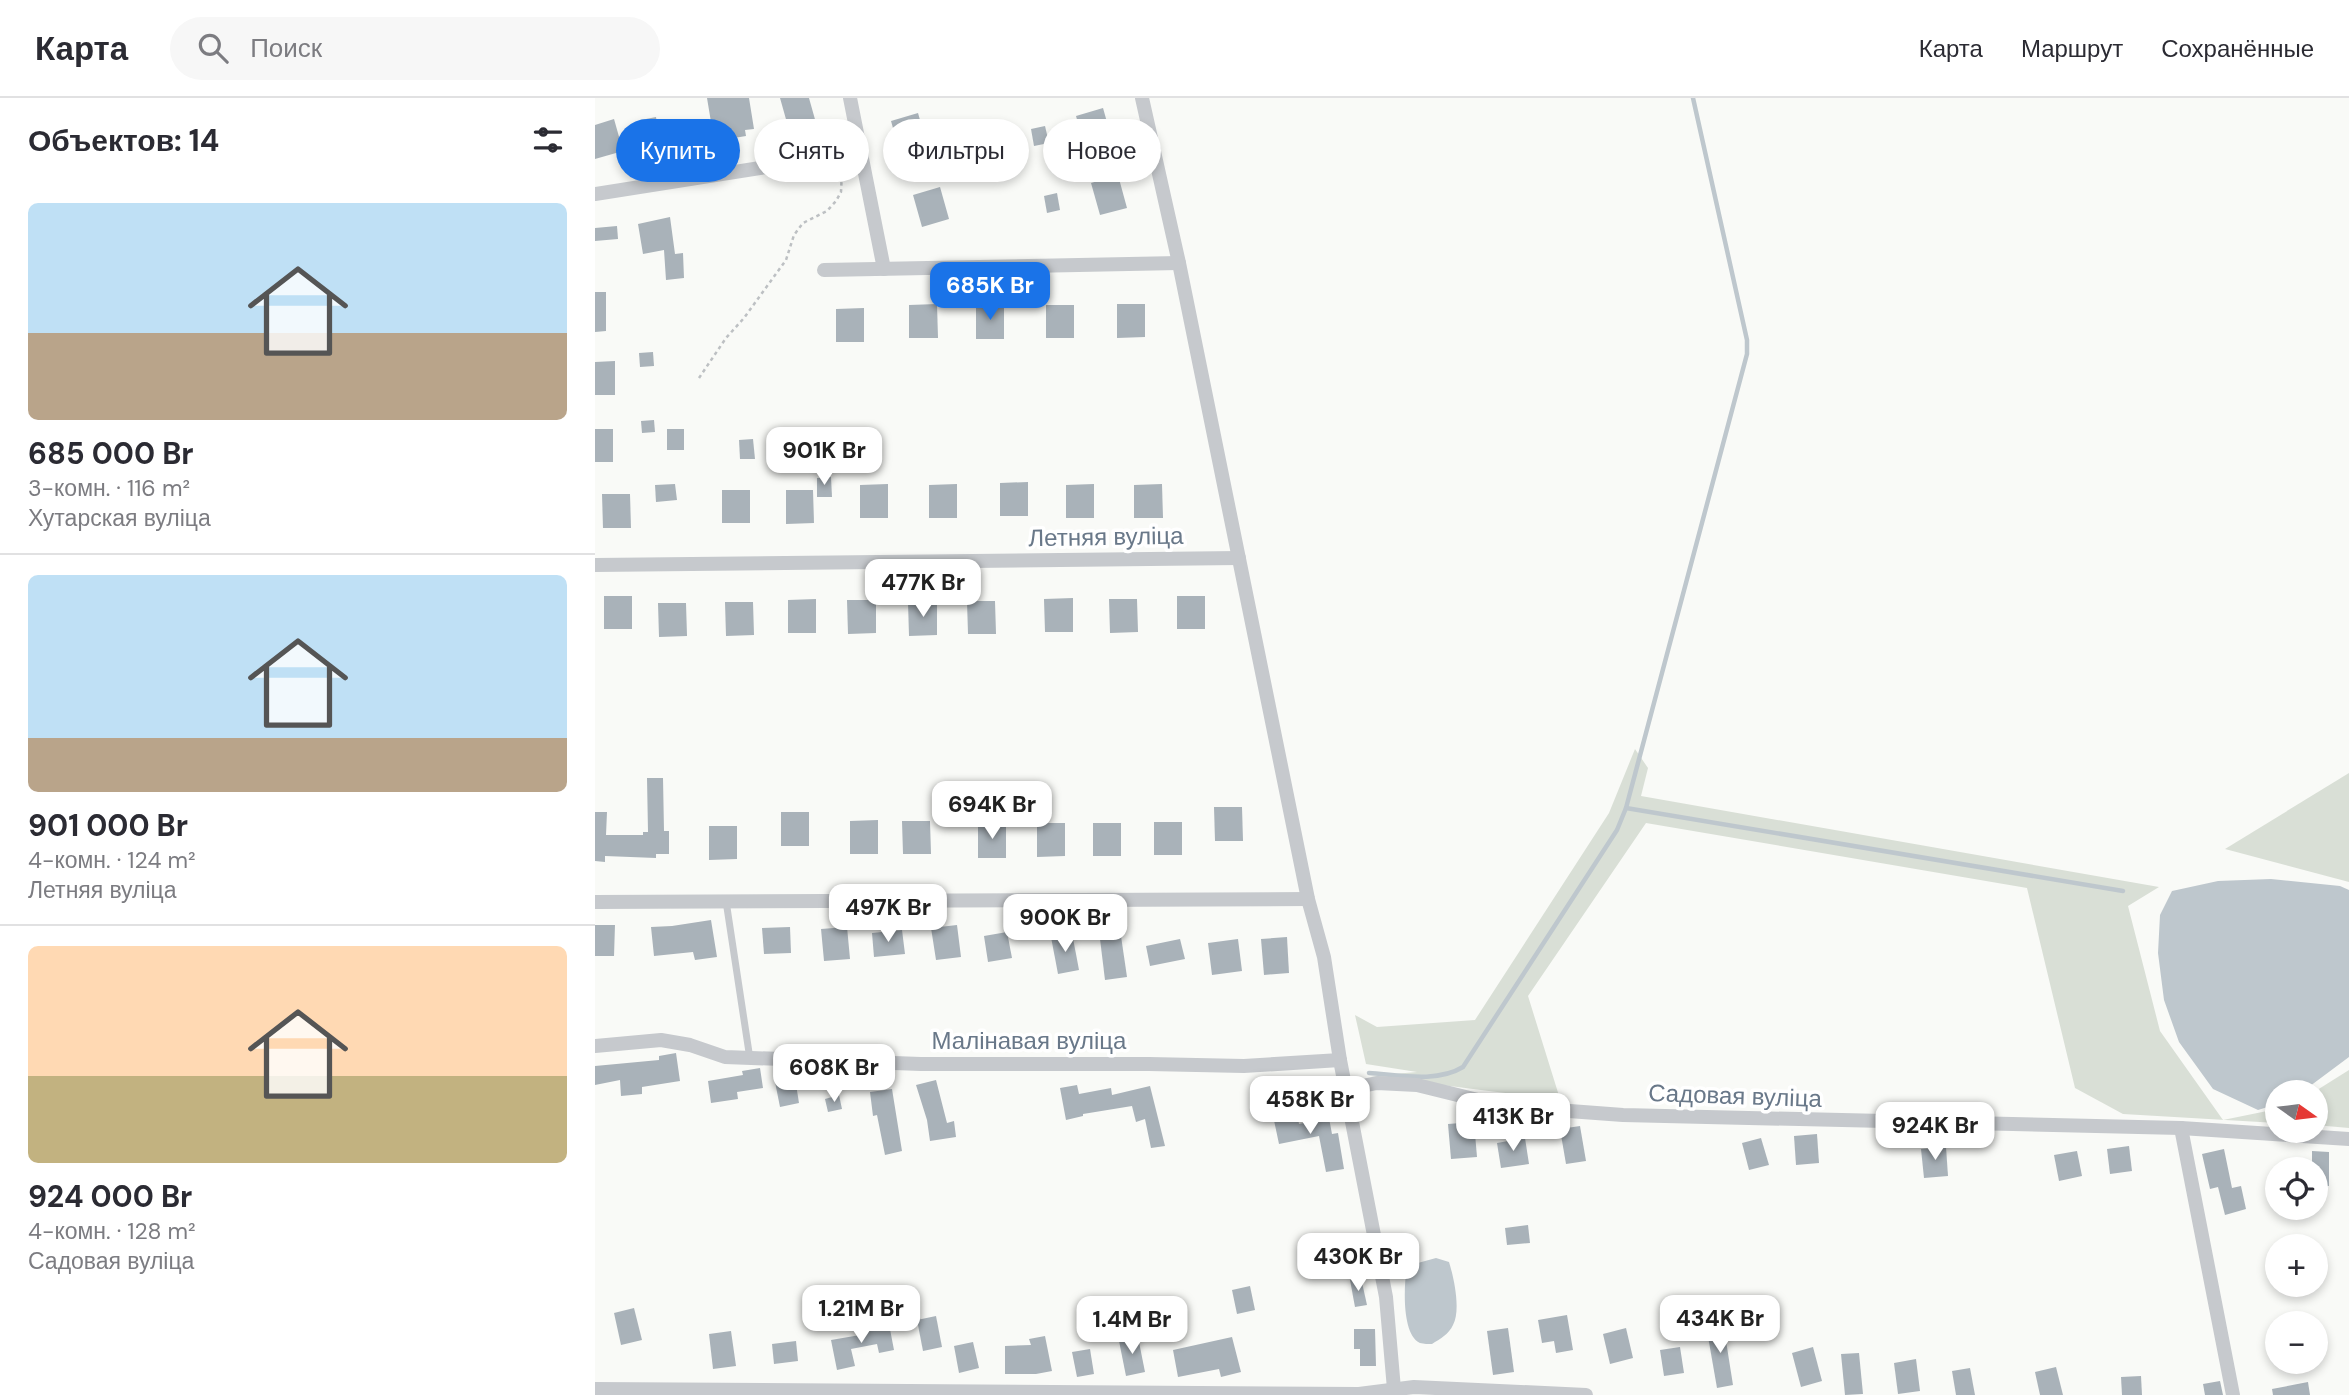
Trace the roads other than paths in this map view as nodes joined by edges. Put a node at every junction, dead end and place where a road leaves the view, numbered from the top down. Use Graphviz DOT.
graph roads {
  1 [pos="850,98"];
  2 [pos="1142,98"];
  3 [pos="854,119"];
  4 [pos="754,169"];
  5 [pos="867,182"];
  6 [pos="595,194"];
  7 [pos="1179,263"];
  8 [pos="884,269"];
  9 [pos="824,270"];
  10 [pos="1239,558"];
  11 [pos="595,565"];
  12 [pos="1308,899"];
  13 [pos="726,901"];
  14 [pos="595,902"];
  15 [pos="595,1046"];
  16 [pos="750,1059"];
  17 [pos="1340,1060"];
  18 [pos="1347,1089"];
  19 [pos="2181,1128"];
  20 [pos="2349,1139"];
  21 [pos="1394,1388"];
  22 [pos="595,1389"];
  23 [pos="1377,1393"];
  24 [pos="1586,1395"];
  25 [pos="2234,1395"];
  1 -- 3 [label="street"];
  2 -- 7 [label="street"];
  4 -- 6 [label="street"];
  5 -- 8 [label="street"];
  7 -- 8 [label="street"];
  7 -- 10 [label="street"];
  8 -- 9 [label="street"];
  10 -- 11 [label="street, Летняя вуліца"];
  10 -- 12 [label="street"];
  12 -- 13 [label="street"];
  12 -- 17 [label="street"];
  13 -- 14 [label="street"];
  13 -- 16 [label="lane"];
  15 -- 16 [label="street, Малінавая вуліца"];
  16 -- 17 [label="street, Малінавая вуліца"];
  17 -- 18 [label="street"];
  18 -- 19 [label="street, Садовая вуліца"];
  18 -- 21 [label="street"];
  19 -- 20 [label="street, Садовая вуліца"];
  19 -- 25 [label="street"];
  21 -- 23 [label="street"];
  21 -- 24 [label="street"];
  22 -- 23 [label="street"];
}
